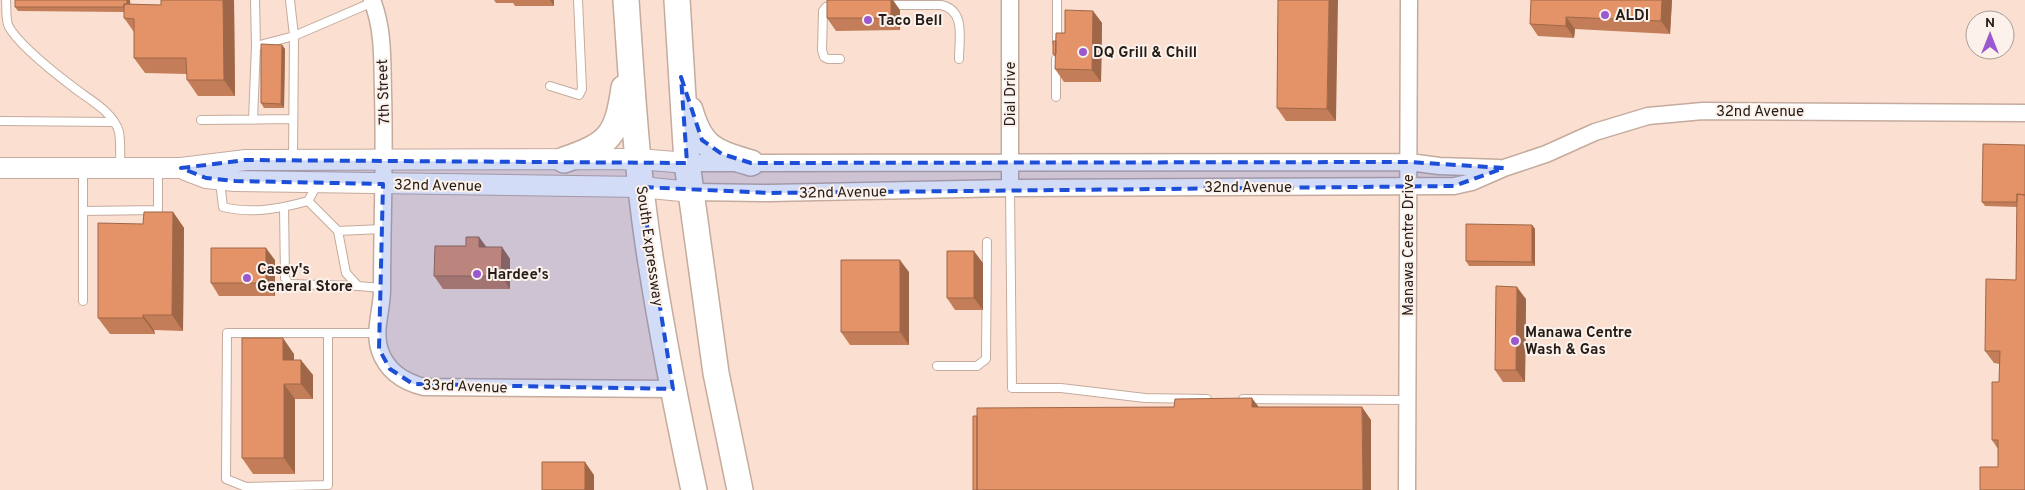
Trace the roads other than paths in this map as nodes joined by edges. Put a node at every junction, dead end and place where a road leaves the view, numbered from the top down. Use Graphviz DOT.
graph roads {
  1 [pos="6,0"];
  2 [pos="255,0"];
  3 [pos="290,0"];
  4 [pos="578,0"];
  5 [pos="626,0"];
  6 [pos="677,0"];
  7 [pos="1010,0"];
  8 [pos="1057,0"];
  9 [pos="1409,0"];
  10 [pos="373,1"];
  11 [pos="842,5"];
  12 [pos="882,5"];
  13 [pos="294,36"];
  14 [pos="256,46"];
  15 [pos="629,51"];
  16 [pos="840,59"];
  17 [pos="959,59"];
  18 [pos="255,67"];
  19 [pos="264,67"];
  20 [pos="285,67"];
  21 [pos="293,67"];
  22 [pos="681,77"];
  23 [pos="550,86"];
  24 [pos="254,90"];
  25 [pos="264,90"];
  26 [pos="284,90"];
  27 [pos="293,90"];
  28 [pos="1056,97"];
  29 [pos="2025,112"];
  30 [pos="293,119"];
  31 [pos="201,120"];
  32 [pos="253,120"];
  33 [pos="0,121"];
  34 [pos="114,122"];
  35 [pos="293,159"];
  36 [pos="638,159"];
  37 [pos="564,160"];
  38 [pos="385,161"];
  39 [pos="1408,162"];
  40 [pos="687,163"];
  41 [pos="752,163"];
  42 [pos="1010,163"];
  43 [pos="0,168"];
  44 [pos="83,168"];
  45 [pos="120,168"];
  46 [pos="158,168"];
  47 [pos="1504,168"];
  48 [pos="218,172"];
  49 [pos="318,183"];
  50 [pos="383,184"];
  51 [pos="641,187"];
  52 [pos="1408,187"];
  53 [pos="1010,188"];
  54 [pos="691,192"];
  55 [pos="308,201"];
  56 [pos="284,208"];
  57 [pos="83,211"];
  58 [pos="382,229"];
  59 [pos="338,232"];
  60 [pos="987,242"];
  61 [pos="358,286"];
  62 [pos="382,288"];
  63 [pos="83,302"];
  64 [pos="328,333"];
  65 [pos="377,333"];
  66 [pos="937,366"];
  67 [pos="673,389"];
  68 [pos="1215,399"];
  69 [pos="1232,400"];
  70 [pos="1408,400"];
  71 [pos="694,490"];
  72 [pos="740,490"];
  73 [pos="1407,490"];
  1 -- 34 [label="lane"];
  2 -- 14 [label="lane"];
  3 -- 13 [label="lane"];
  4 -- 23 [label="lane"];
  5 -- 15 [label="main road, South Expressway"];
  6 -- 22 [label="main road"];
  7 -- 42 [label="street, Dial Drive"];
  8 -- 28 [label="lane"];
  9 -- 39 [label="street, Manawa Centre Drive"];
  10 -- 13 [label="lane"];
  10 -- 38 [label="street, 7th Street"];
  11 -- 16 [label="lane"];
  12 -- 17 [label="lane"];
  13 -- 14 [label="lane"];
  13 -- 21 [label="lane"];
  14 -- 18 [label="lane"];
  15 -- 36 [label="main road, South Expressway"];
  15 -- 37 [label="main road"];
  18 -- 19 [label="lane"];
  18 -- 24 [label="lane"];
  20 -- 21 [label="lane"];
  21 -- 27 [label="lane"];
  22 -- 40 [label="main road"];
  22 -- 41 [label="main road"];
  24 -- 25 [label="lane"];
  24 -- 32 [label="lane"];
  26 -- 27 [label="lane"];
  27 -- 30 [label="lane"];
  29 -- 47 [label="street, 32nd Avenue"];
  30 -- 32 [label="lane"];
  30 -- 35 [label="lane"];
  31 -- 32 [label="lane"];
  33 -- 34 [label="lane"];
  34 -- 45 [label="lane"];
  35 -- 38 [label="street, 32nd Avenue"];
  35 -- 48 [label="street, 32nd Avenue"];
  36 -- 37 [label="street, 32nd Avenue"];
  36 -- 40 [label="street, 32nd Avenue"];
  36 -- 51 [label="main road, South Expressway"];
  37 -- 38 [label="street, 32nd Avenue"];
  38 -- 50 [label="street, 7th Street"];
  39 -- 42 [label="street, 32nd Avenue"];
  39 -- 47 [label="street, 32nd Avenue"];
  39 -- 52 [label="street, Manawa Centre Drive"];
  40 -- 41 [label="street, 32nd Avenue"];
  40 -- 54 [label="main road"];
  41 -- 42 [label="street, 32nd Avenue"];
  42 -- 53 [label="street, Dial Drive"];
  43 -- 44 [label="street, 32nd Avenue"];
  44 -- 45 [label="street, 32nd Avenue"];
  44 -- 57 [label="lane"];
  45 -- 46 [label="street, 32nd Avenue"];
  46 -- 48 [label="street, 32nd Avenue"];
  46 -- 57 [label="lane"];
  47 -- 52 [label="street, 32nd Avenue"];
  48 -- 49 [label="street, 32nd Avenue"];
  48 -- 56 [label="lane"];
  49 -- 50 [label="street, 32nd Avenue"];
  49 -- 55 [label="lane"];
  50 -- 51 [label="street, 32nd Avenue"];
  50 -- 58 [label="street, 33rd Avenue"];
  51 -- 54 [label="street, 32nd Avenue"];
  51 -- 67 [label="main road, South Expressway"];
  52 -- 53 [label="street, 32nd Avenue"];
  52 -- 70 [label="street, Manawa Centre Drive"];
  53 -- 54 [label="street, 32nd Avenue"];
  53 -- 68 [label="lane"];
  54 -- 72 [label="main road"];
  55 -- 56 [label="lane"];
  55 -- 59 [label="lane"];
  56 -- 61 [label="lane"];
  57 -- 63 [label="lane"];
  58 -- 59 [label="lane"];
  58 -- 62 [label="street, 33rd Avenue"];
  59 -- 61 [label="lane"];
  60 -- 66 [label="lane"];
  61 -- 62 [label="lane"];
  62 -- 65 [label="street, 33rd Avenue"];
  64 -- 64 [label="lane"];
  64 -- 65 [label="lane"];
  65 -- 67 [label="street, 33rd Avenue"];
  67 -- 71 [label="main road, South Expressway"];
  69 -- 70 [label="lane"];
  70 -- 73 [label="street, Manawa Centre Drive"];
}
